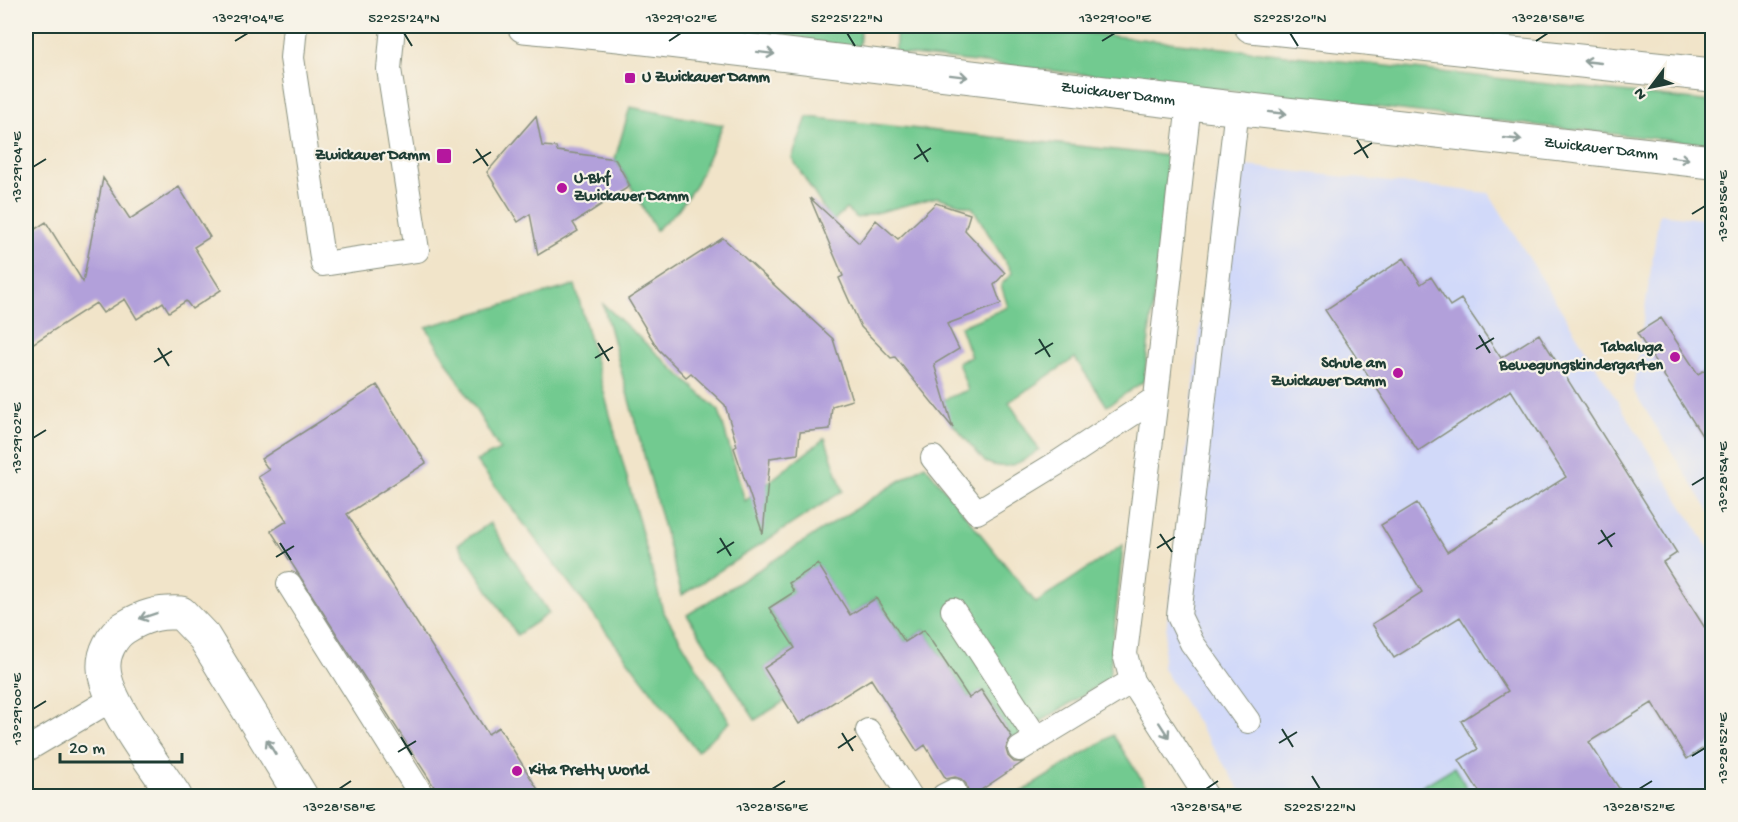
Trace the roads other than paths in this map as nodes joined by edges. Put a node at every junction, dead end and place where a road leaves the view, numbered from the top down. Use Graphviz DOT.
graph roads {
  1 [pos="295,26"];
  2 [pos="393,26"];
  3 [pos="524,26"];
  4 [pos="1251,26"];
  5 [pos="1713,75"];
  6 [pos="1189,103"];
  7 [pos="1237,108"];
  8 [pos="1713,162"];
  9 [pos="1156,398"];
  10 [pos="933,458"];
  11 [pos="289,584"];
  12 [pos="952,610"];
  13 [pos="1132,681"];
  14 [pos="112,699"];
  15 [pos="1248,721"];
  16 [pos="868,731"];
  17 [pos="26,750"];
  18 [pos="175,796"];
  19 [pos="301,796"];
  20 [pos="422,796"];
  21 [pos="910,796"];
  22 [pos="1206,796"];
  1 -- 2 [label="lane"];
  3 -- 6 [label="street, Zwickauer Damm, one-way"];
  5 -- 4 [label="street, one-way"];
  6 -- 7 [label="street, Zwickauer Damm"];
  6 -- 9 [label="lane"];
  7 -- 8 [label="street, Zwickauer Damm, one-way"];
  7 -- 15 [label="lane"];
  9 -- 10 [label="lane"];
  9 -- 13 [label="lane"];
  11 -- 20 [label="lane"];
  12 -- 13 [label="lane"];
  13 -- 22 [label="lane, one-way"];
  14 -- 17 [label="lane"];
  14 -- 18 [label="street"];
  19 -- 14 [label="street, one-way"];
  16 -- 21 [label="lane"];
}
